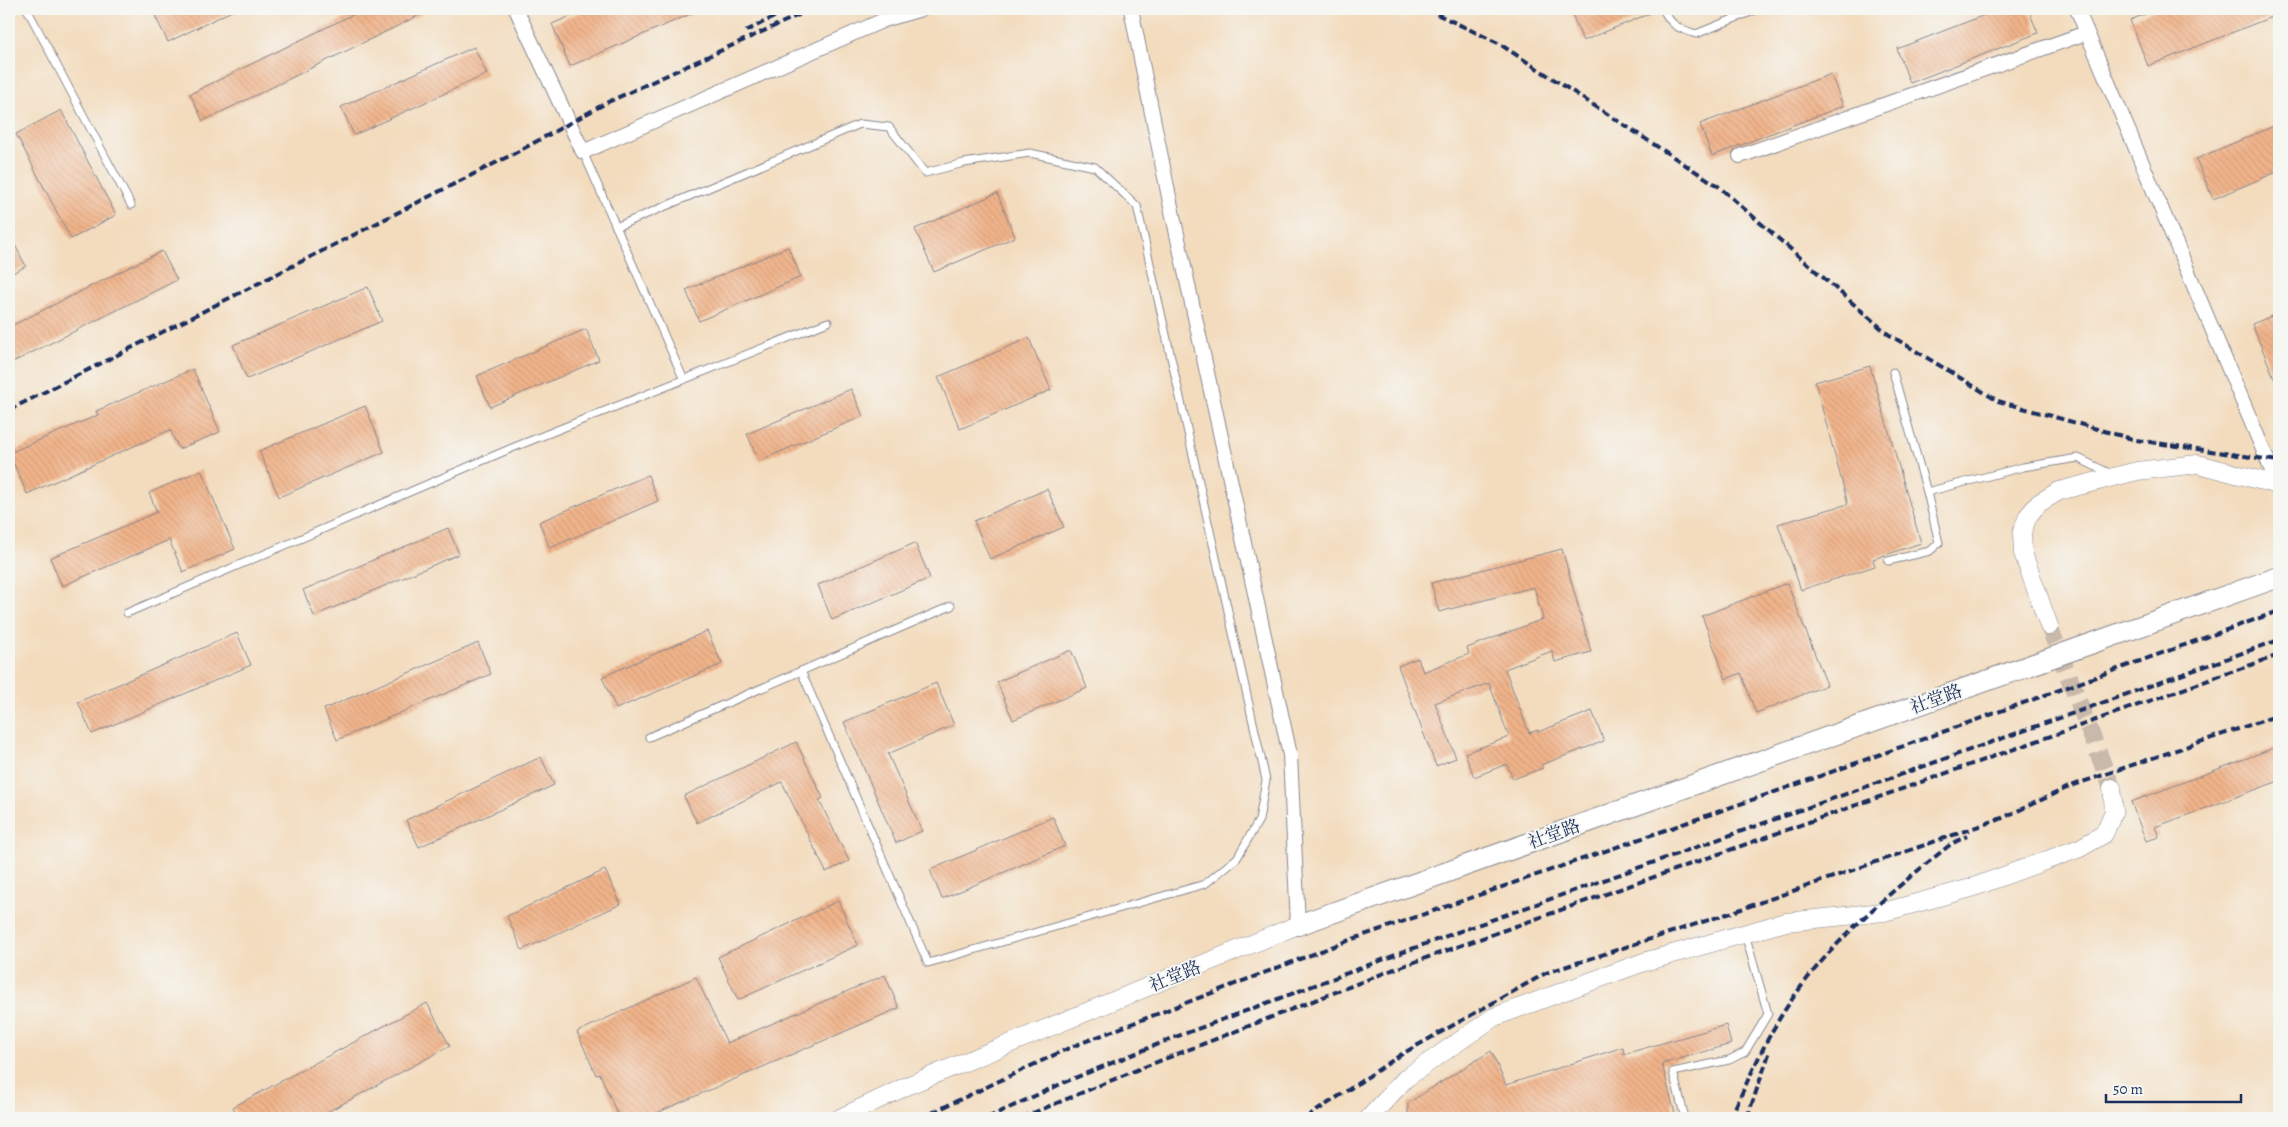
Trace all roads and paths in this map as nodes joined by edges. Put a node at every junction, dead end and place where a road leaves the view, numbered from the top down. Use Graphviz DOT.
graph roads {
  1 [pos="27,9"];
  2 [pos="516,9"];
  3 [pos="921,9"];
  4 [pos="1131,9"];
  5 [pos="1664,9"];
  6 [pos="1758,9"];
  7 [pos="2077,9"];
  8 [pos="2086,32"];
  9 [pos="583,152"];
  10 [pos="1740,156"];
  11 [pos="131,205"];
  12 [pos="616,227"];
  13 [pos="828,322"];
  14 [pos="1892,372"];
  15 [pos="684,380"];
  16 [pos="2116,476"];
  17 [pos="2278,487"];
  18 [pos="1926,492"];
  19 [pos="1888,561"];
  20 [pos="2279,577"];
  21 [pos="951,606"];
  22 [pos="126,613"];
  23 [pos="2049,626"];
  24 [pos="801,671"];
  25 [pos="649,737"];
  26 [pos="2112,788"];
  27 [pos="1298,925"];
  28 [pos="1744,933"];
  29 [pos="840,1118"];
  30 [pos="1369,1118"];
  31 [pos="1685,1118"];
  1 -- 11 [label="lane"];
  2 -- 9 [label="street"];
  3 -- 9 [label="street"];
  4 -- 27 [label="street"];
  5 -- 6 [label="lane"];
  7 -- 8 [label="street"];
  8 -- 10 [label="street"];
  8 -- 17 [label="street"];
  9 -- 12 [label="lane"];
  12 -- 15 [label="lane"];
  12 -- 24 [label="lane"];
  13 -- 15 [label="lane"];
  14 -- 18 [label="lane"];
  15 -- 22 [label="lane"];
  16 -- 17 [label="street"];
  16 -- 18 [label="lane"];
  16 -- 23 [label="street"];
  18 -- 19 [label="lane"];
  20 -- 27 [label="main road, 社堂路"];
  21 -- 24 [label="lane"];
  24 -- 25 [label="lane"];
  26 -- 28 [label="street"];
  27 -- 29 [label="street, 社堂路"];
  28 -- 30 [label="street"];
  28 -- 31 [label="lane"];
}
